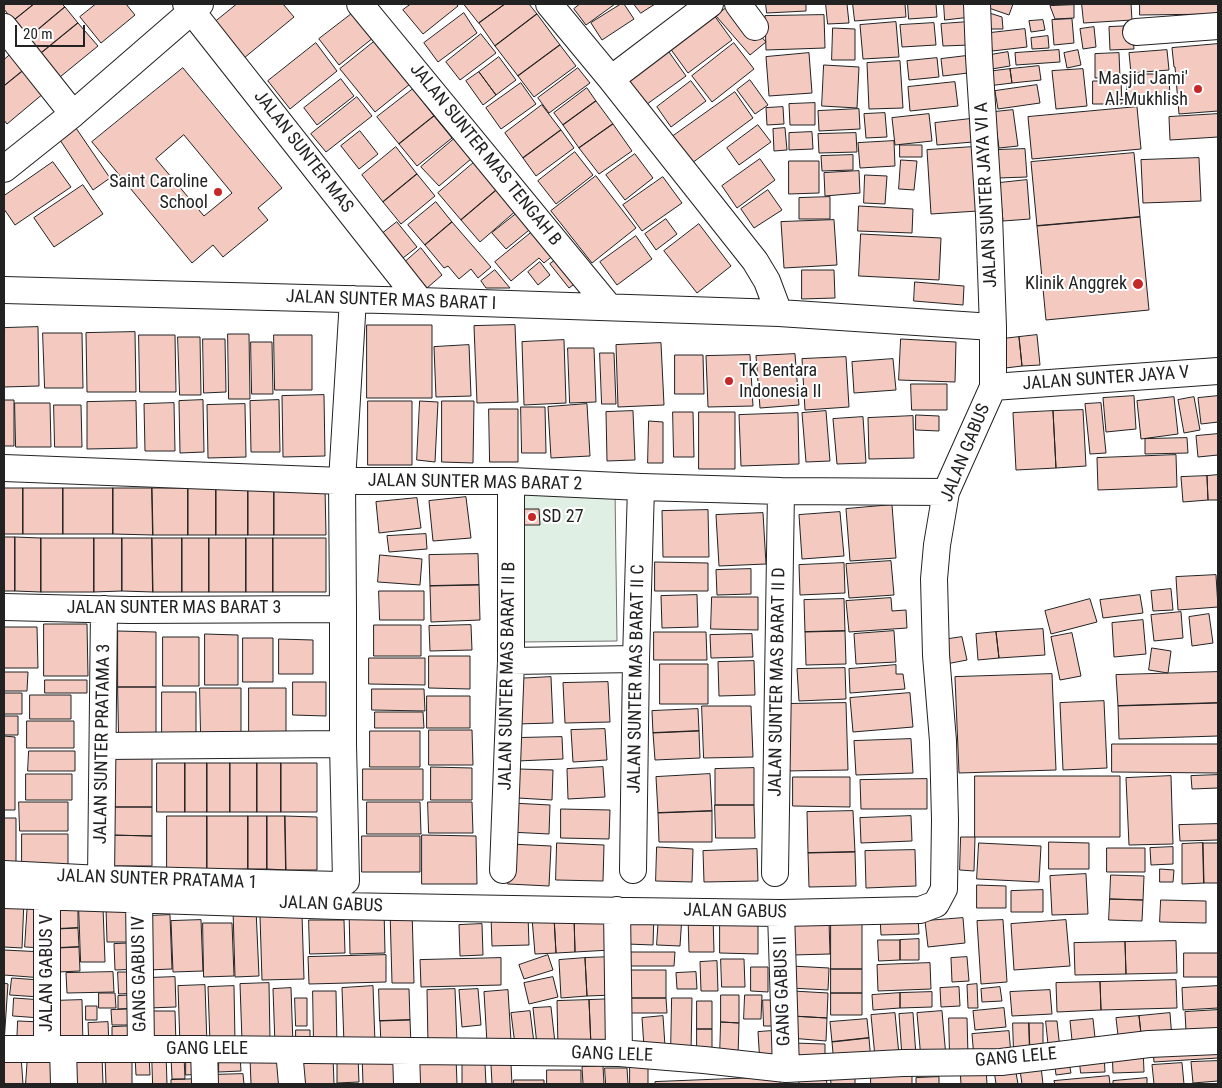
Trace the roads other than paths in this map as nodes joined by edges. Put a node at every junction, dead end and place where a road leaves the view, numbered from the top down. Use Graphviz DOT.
graph roads {
  1 [pos="360,4"];
  2 [pos="549,4"];
  3 [pos="710,4"];
  4 [pos="738,4"];
  5 [pos="978,4"];
  6 [pos="193,6"];
  7 [pos="1218,26"];
  8 [pos="4,27"];
  9 [pos="755,27"];
  10 [pos="1136,32"];
  11 [pos="611,79"];
  12 [pos="73,114"];
  13 [pos="4,169"];
  14 [pos="4,290"];
  15 [pos="353,299"];
  16 [pos="420,301"];
  17 [pos="609,307"];
  18 [pos="779,313"];
  19 [pos="993,327"];
  20 [pos="1218,371"];
  21 [pos="993,387"];
  22 [pos="4,468"];
  23 [pos="342,481"];
  24 [pos="511,481"];
  25 [pos="641,487"];
  26 [pos="781,491"];
  27 [pos="946,492"];
  28 [pos="4,607"];
  29 [pos="104,609"];
  30 [pos="344,609"];
  31 [pos="636,658"];
  32 [pos="511,661"];
  33 [pos="343,744"];
  34 [pos="103,746"];
  35 [pos="503,870"];
  36 [pos="633,870"];
  37 [pos="775,873"];
  38 [pos="4,874"];
  39 [pos="101,878"];
  40 [pos="4,895"];
  41 [pos="46,896"];
  42 [pos="139,899"];
  43 [pos="616,910"];
  44 [pos="780,913"];
  45 [pos="1218,1042"];
  46 [pos="4,1049"];
  47 [pos="55,1049"];
  48 [pos="142,1049"];
  49 [pos="204,1049"];
  50 [pos="289,1050"];
  51 [pos="406,1052"];
  52 [pos="619,1053"];
  53 [pos="786,1069"];
  54 [pos="861,1074"];
  55 [pos="64,1084"];
  56 [pos="205,1084"];
  57 [pos="292,1084"];
  58 [pos="407,1084"];
  1 -- 17 [label="street, JALAN SUNTER MAS TENGAH B"];
  2 -- 11 [label="street"];
  3 -- 11 [label="street"];
  4 -- 9 [label="street"];
  5 -- 19 [label="street, JALAN SUNTER JAYA VI A"];
  6 -- 12 [label="street"];
  6 -- 16 [label="street, JALAN SUNTER MAS"];
  7 -- 10 [label="street"];
  8 -- 12 [label="street"];
  11 -- 18 [label="street"];
  12 -- 13 [label="street"];
  14 -- 15 [label="street, JALAN SUNTER MAS BARAT I"];
  15 -- 16 [label="street, JALAN SUNTER MAS BARAT I"];
  15 -- 23 [label="street"];
  16 -- 17 [label="street, JALAN SUNTER MAS BARAT I"];
  17 -- 18 [label="street, JALAN SUNTER MAS BARAT I"];
  18 -- 19 [label="street, JALAN SUNTER MAS BARAT I"];
  19 -- 21 [label="street, JALAN SUNTER JAYA VI A"];
  20 -- 21 [label="street, JALAN SUNTER JAYA V"];
  21 -- 27 [label="street, JALAN GABUS"];
  22 -- 23 [label="street, JALAN SUNTER MAS BARAT 2"];
  23 -- 24 [label="street, JALAN SUNTER MAS BARAT 2"];
  23 -- 30 [label="street"];
  24 -- 25 [label="street, JALAN SUNTER MAS BARAT 2"];
  24 -- 32 [label="street, JALAN SUNTER MAS BARAT II B"];
  25 -- 26 [label="street, JALAN SUNTER MAS BARAT 2"];
  25 -- 31 [label="street, JALAN SUNTER MAS BARAT II C"];
  26 -- 27 [label="street, JALAN SUNTER MAS BARAT 2"];
  26 -- 37 [label="street, JALAN SUNTER MAS BARAT II D"];
  27 -- 44 [label="street, JALAN GABUS"];
  28 -- 29 [label="street, JALAN SUNTER MAS BARAT 3"];
  29 -- 30 [label="street, JALAN SUNTER MAS BARAT 3"];
  29 -- 34 [label="street, JALAN SUNTER PRATAMA 3"];
  30 -- 33 [label="street"];
  31 -- 32 [label="street"];
  31 -- 36 [label="street, JALAN SUNTER MAS BARAT II C"];
  32 -- 35 [label="street, JALAN SUNTER MAS BARAT II B"];
  33 -- 34 [label="street"];
  33 -- 39 [label="street, JALAN SUNTER PRATAMA 1"];
  34 -- 39 [label="street, JALAN SUNTER PRATAMA 3"];
  38 -- 39 [label="street, JALAN SUNTER PRATAMA 1"];
  40 -- 41 [label="street, JALAN GABUS"];
  41 -- 42 [label="street, JALAN GABUS"];
  41 -- 47 [label="street, JALAN GABUS V"];
  42 -- 43 [label="street, JALAN GABUS"];
  42 -- 48 [label="street, GANG GABUS IV"];
  43 -- 44 [label="street, JALAN GABUS"];
  43 -- 52 [label="street"];
  44 -- 53 [label="street, GANG GABUS II"];
  45 -- 54 [label="street, GANG LELE"];
  46 -- 47 [label="street, GANG LELE"];
  47 -- 48 [label="street, GANG LELE"];
  47 -- 55 [label="street, JALAN GABUS V"];
  48 -- 49 [label="street, GANG LELE"];
  49 -- 50 [label="street, GANG LELE"];
  49 -- 56 [label="street"];
  50 -- 51 [label="street, GANG LELE"];
  50 -- 57 [label="street"];
  51 -- 52 [label="street, GANG LELE"];
  51 -- 58 [label="street"];
  52 -- 53 [label="street, GANG LELE"];
  53 -- 54 [label="street, GANG LELE"];
}
